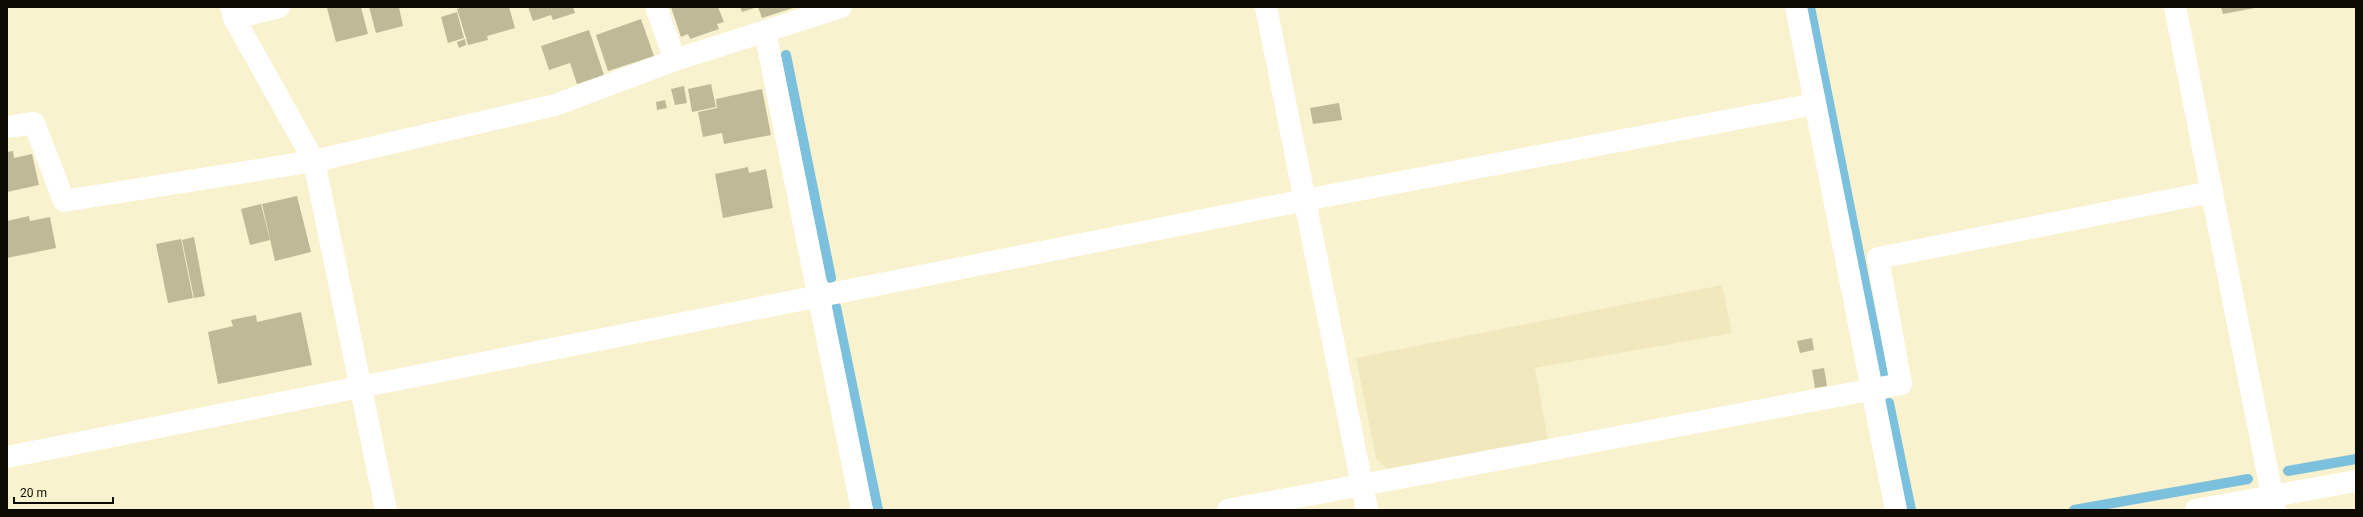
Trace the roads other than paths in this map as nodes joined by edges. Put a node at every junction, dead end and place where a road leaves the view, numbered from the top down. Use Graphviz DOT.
graph roads {
  1 [pos="279,7"];
  2 [pos="656,7"];
  3 [pos="841,7"];
  4 [pos="1266,7"];
  5 [pos="1796,7"];
  6 [pos="2175,7"];
  7 [pos="233,12"];
  8 [pos="764,32"];
  9 [pos="675,60"];
  10 [pos="1815,104"];
  11 [pos="7,126"];
  12 [pos="314,161"];
  13 [pos="2212,192"];
  14 [pos="1305,200"];
  15 [pos="818,297"];
  16 [pos="361,387"];
  17 [pos="1872,390"];
  18 [pos="7,457"];
  19 [pos="2356,481"];
  20 [pos="1362,485"];
  21 [pos="2273,503"];
  22 [pos="386,510"];
  23 [pos="862,510"];
  24 [pos="1228,510"];
  25 [pos="1367,510"];
  26 [pos="1896,510"];
  27 [pos="2196,510"];
  1 -- 7 [label="street"];
  2 -- 9 [label="street"];
  3 -- 8 [label="street"];
  4 -- 14 [label="street"];
  5 -- 10 [label="street"];
  6 -- 13 [label="street"];
  7 -- 12 [label="street"];
  8 -- 9 [label="street"];
  8 -- 15 [label="street"];
  9 -- 12 [label="street"];
  10 -- 14 [label="street"];
  10 -- 17 [label="street"];
  11 -- 12 [label="street"];
  12 -- 16 [label="street"];
  13 -- 17 [label="street"];
  13 -- 21 [label="street"];
  14 -- 15 [label="street"];
  14 -- 20 [label="street"];
  15 -- 16 [label="street"];
  15 -- 23 [label="street"];
  16 -- 18 [label="street"];
  16 -- 22 [label="street"];
  17 -- 20 [label="street"];
  17 -- 26 [label="street"];
  19 -- 21 [label="street"];
  20 -- 24 [label="street"];
  20 -- 25 [label="street"];
  21 -- 27 [label="street"];
}
